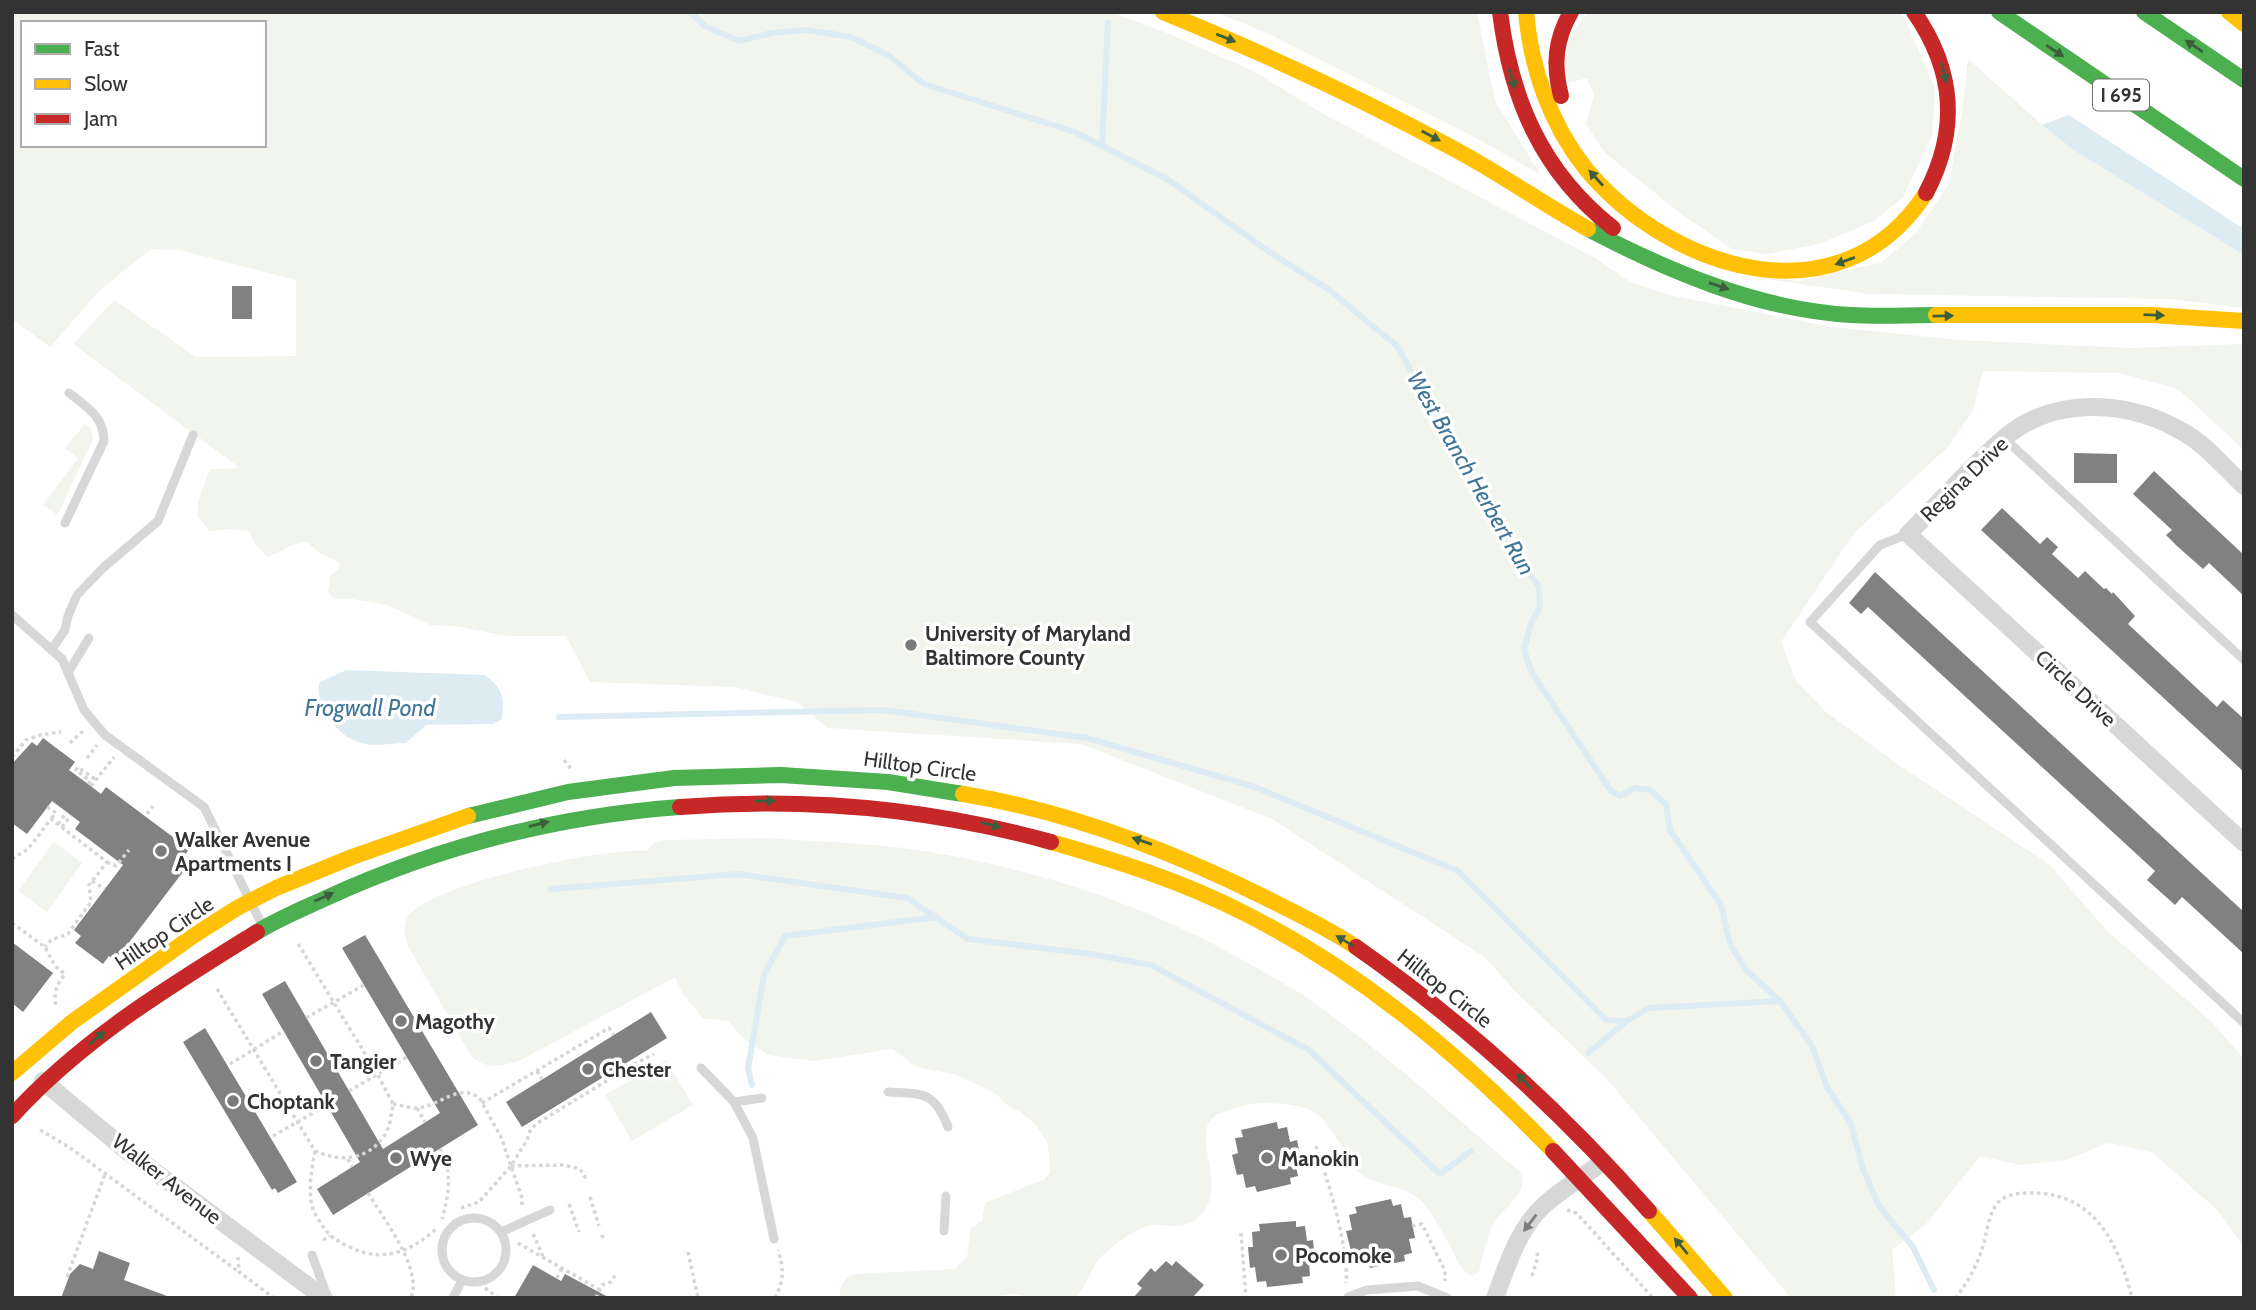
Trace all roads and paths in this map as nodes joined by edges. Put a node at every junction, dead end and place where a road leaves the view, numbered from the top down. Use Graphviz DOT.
graph roads {
  1 [pos="1163,12"];
  2 [pos="1500,12"];
  3 [pos="1526,12"];
  4 [pos="1571,12"];
  5 [pos="1914,12"];
  6 [pos="1999,12"];
  7 [pos="2144,12"];
  8 [pos="2229,12"];
  9 [pos="2244,24"];
  10 [pos="2244,80"];
  11 [pos="1569,111"];
  12 [pos="1602,162"];
  13 [pos="2244,179"];
  14 [pos="1689,248"];
  15 [pos="1680,272"];
  16 [pos="2244,321"];
  17 [pos="69,393"];
  18 [pos="193,435"];
  19 [pos="2004,438"];
  20 [pos="2244,486"];
  21 [pos="65,523"];
  22 [pos="1908,534"];
  23 [pos="12,615"];
  24 [pos="89,638"];
  25 [pos="52,649"];
  26 [pos="2244,660"];
  27 [pos="69,671"];
  28 [pos="61,732"];
  29 [pos="14,758"];
  30 [pos="106,768"];
  31 [pos="96,780"];
  32 [pos="153,806"];
  33 [pos="47,807"];
  34 [pos="69,813"];
  35 [pos="147,814"];
  36 [pos="51,819"];
  37 [pos="60,825"];
  38 [pos="2244,843"];
  39 [pos="129,850"];
  40 [pos="12,859"];
  41 [pos="107,862"];
  42 [pos="92,881"];
  43 [pos="104,889"];
  44 [pos="249,902"];
  45 [pos="15,924"];
  46 [pos="262,926"];
  47 [pos="12,932"];
  48 [pos="297,942"];
  49 [pos="45,947"];
  50 [pos="364,985"];
  51 [pos="217,989"];
  52 [pos="334,1003"];
  53 [pos="57,1008"];
  54 [pos="306,1018"];
  55 [pos="2244,1023"];
  56 [pos="284,1031"];
  57 [pos="614,1035"];
  58 [pos="254,1050"];
  59 [pos="654,1054"];
  60 [pos="407,1058"];
  61 [pos="230,1064"];
  62 [pos="15,1065"];
  63 [pos="701,1068"];
  64 [pos="537,1071"];
  65 [pos="378,1075"];
  66 [pos="542,1079"];
  67 [pos="43,1081"];
  68 [pos="349,1091"];
  69 [pos="888,1092"];
  70 [pos="761,1098"];
  71 [pos="734,1102"];
  72 [pos="482,1103"];
  73 [pos="393,1104"];
  74 [pos="327,1105"];
  75 [pos="417,1108"];
  76 [pos="12,1116"];
  77 [pos="425,1122"];
  78 [pos="297,1123"];
  79 [pos="948,1126"];
  80 [pos="40,1130"];
  81 [pos="273,1136"];
  82 [pos="1316,1146"];
  83 [pos="440,1149"];
  84 [pos="315,1151"];
  85 [pos="348,1159"];
  86 [pos="1603,1162"];
  87 [pos="512,1166"];
  88 [pos="352,1167"];
  89 [pos="105,1174"];
  90 [pos="1580,1179"];
  91 [pos="587,1180"];
  92 [pos="368,1193"];
  93 [pos="946,1196"];
  94 [pos="590,1197"];
  95 [pos="569,1204"];
  96 [pos="522,1207"];
  97 [pos="461,1208"];
  98 [pos="550,1210"];
  99 [pos="1559,1211"];
  100 [pos="442,1219"];
  101 [pos="599,1226"];
  102 [pos="1412,1226"];
  103 [pos="436,1229"];
  104 [pos="944,1231"];
  105 [pos="501,1232"];
  106 [pos="531,1232"];
  107 [pos="579,1232"];
  108 [pos="1241,1233"];
  109 [pos="330,1236"];
  110 [pos="774,1238"];
  111 [pos="323,1240"];
  112 [pos="518,1243"];
  113 [pos="1535,1244"];
  114 [pos="237,1248"];
  115 [pos="402,1251"];
  116 [pos="688,1252"];
  117 [pos="312,1255"];
  118 [pos="544,1258"];
  119 [pos="562,1268"];
  120 [pos="239,1272"];
  121 [pos="617,1273"];
  122 [pos="1532,1276"];
  123 [pos="67,1277"];
  124 [pos="557,1278"];
  125 [pos="462,1280"];
  126 [pos="485,1287"];
  127 [pos="600,1290"];
  128 [pos="1443,1296"];
  129 [pos="497,1297"];
  130 [pos="1348,1297"];
  131 [pos="274,1298"];
  132 [pos="326,1298"];
  133 [pos="411,1298"];
  134 [pos="453,1298"];
  135 [pos="596,1298"];
  136 [pos="698,1298"];
  137 [pos="775,1298"];
  138 [pos="1246,1298"];
  139 [pos="1495,1298"];
  140 [pos="1653,1298"];
  141 [pos="1690,1298"];
  142 [pos="1725,1298"];
  143 [pos="1955,1298"];
  144 [pos="2132,1298"];
  1 -- 15 [label="main road, one-way"];
  2 -- 15 [label="main road, one-way"];
  14 -- 3 [label="main road, one-way"];
  4 -- 11 [label="main road"];
  5 -- 14 [label="main road, one-way"];
  6 -- 13 [label="main road, I 695, one-way"];
  10 -- 7 [label="main road, one-way"];
  8 -- 9 [label="main road"];
  12 -- 14 [label="main road"];
  15 -- 16 [label="main road, one-way"];
  17 -- 21 [label="lane"];
  18 -- 25 [label="lane"];
  19 -- 20 [label="street, Regina Drive"];
  19 -- 22 [label="street, Regina Drive"];
  19 -- 26 [label="lane"];
  22 -- 38 [label="street, Circle Drive"];
  22 -- 55 [label="lane"];
  23 -- 25 [label="lane"];
  24 -- 27 [label="lane"];
  25 -- 27 [label="lane"];
  27 -- 44 [label="lane"];
  28 -- 29 [label="path"];
  30 -- 31 [label="path"];
  31 -- 31 [label="path"];
  32 -- 35 [label="path"];
  33 -- 36 [label="path"];
  34 -- 37 [label="path"];
  36 -- 37 [label="path"];
  36 -- 40 [label="path"];
  37 -- 41 [label="path"];
  39 -- 41 [label="path"];
  41 -- 42 [label="path"];
  42 -- 43 [label="path"];
  42 -- 49 [label="path"];
  44 -- 46 [label="lane"];
  44 -- 62 [label="main road, Hilltop Circle"];
  86 -- 44 [label="main road, Hilltop Circle, one-way"];
  45 -- 47 [label="path"];
  45 -- 49 [label="path"];
  67 -- 46 [label="main road, one-way"];
  46 -- 90 [label="main road, one-way"];
  48 -- 52 [label="path"];
  49 -- 53 [label="path"];
  50 -- 52 [label="path"];
  51 -- 58 [label="path"];
  52 -- 54 [label="path"];
  52 -- 65 [label="path"];
  56 -- 58 [label="path"];
  57 -- 64 [label="path"];
  58 -- 61 [label="path"];
  58 -- 78 [label="path"];
  59 -- 87 [label="path"];
  60 -- 65 [label="path"];
  62 -- 67 [label="main road, Walker Avenue"];
  63 -- 71 [label="lane"];
  64 -- 66 [label="path"];
  64 -- 72 [label="path"];
  65 -- 68 [label="path"];
  65 -- 73 [label="path"];
  67 -- 76 [label="main road"];
  67 -- 132 [label="street, Walker Avenue"];
  69 -- 79 [label="lane"];
  70 -- 71 [label="lane"];
  71 -- 110 [label="lane"];
  72 -- 75 [label="path"];
  72 -- 87 [label="path"];
  73 -- 75 [label="path"];
  73 -- 85 [label="path"];
  74 -- 78 [label="path"];
  75 -- 77 [label="path"];
  78 -- 81 [label="path"];
  78 -- 84 [label="path"];
  80 -- 89 [label="path"];
  82 -- 130 [label="path"];
  83 -- 100 [label="path"];
  84 -- 85 [label="path"];
  84 -- 109 [label="path"];
  85 -- 88 [label="path"];
  86 -- 90 [label="street"];
  142 -- 86 [label="main road, Hilltop Circle, one-way"];
  87 -- 91 [label="path"];
  87 -- 96 [label="path"];
  87 -- 97 [label="path"];
  89 -- 120 [label="path"];
  89 -- 123 [label="path"];
  90 -- 139 [label="street, one-way"];
  90 -- 141 [label="main road"];
  92 -- 115 [label="path"];
  93 -- 104 [label="lane"];
  94 -- 101 [label="path"];
  95 -- 107 [label="path"];
  98 -- 105 [label="lane"];
  99 -- 140 [label="path"];
  102 -- 128 [label="path"];
  103 -- 115 [label="path"];
  105 -- 125 [label="lane"];
  105 -- 125 [label="lane"];
  106 -- 118 [label="path"];
  108 -- 138 [label="path"];
  109 -- 111 [label="path"];
  109 -- 115 [label="path"];
  110 -- 137 [label="path"];
  112 -- 118 [label="path"];
  113 -- 122 [label="path"];
  114 -- 120 [label="path"];
  115 -- 133 [label="path"];
  116 -- 136 [label="path"];
  117 -- 132 [label="lane"];
  118 -- 119 [label="path"];
  119 -- 124 [label="path"];
  119 -- 127 [label="path"];
  120 -- 131 [label="path"];
  121 -- 127 [label="path"];
  125 -- 134 [label="lane"];
  126 -- 129 [label="path"];
  127 -- 135 [label="path"];
  128 -- 130 [label="lane"];
  143 -- 144 [label="path"];
}
